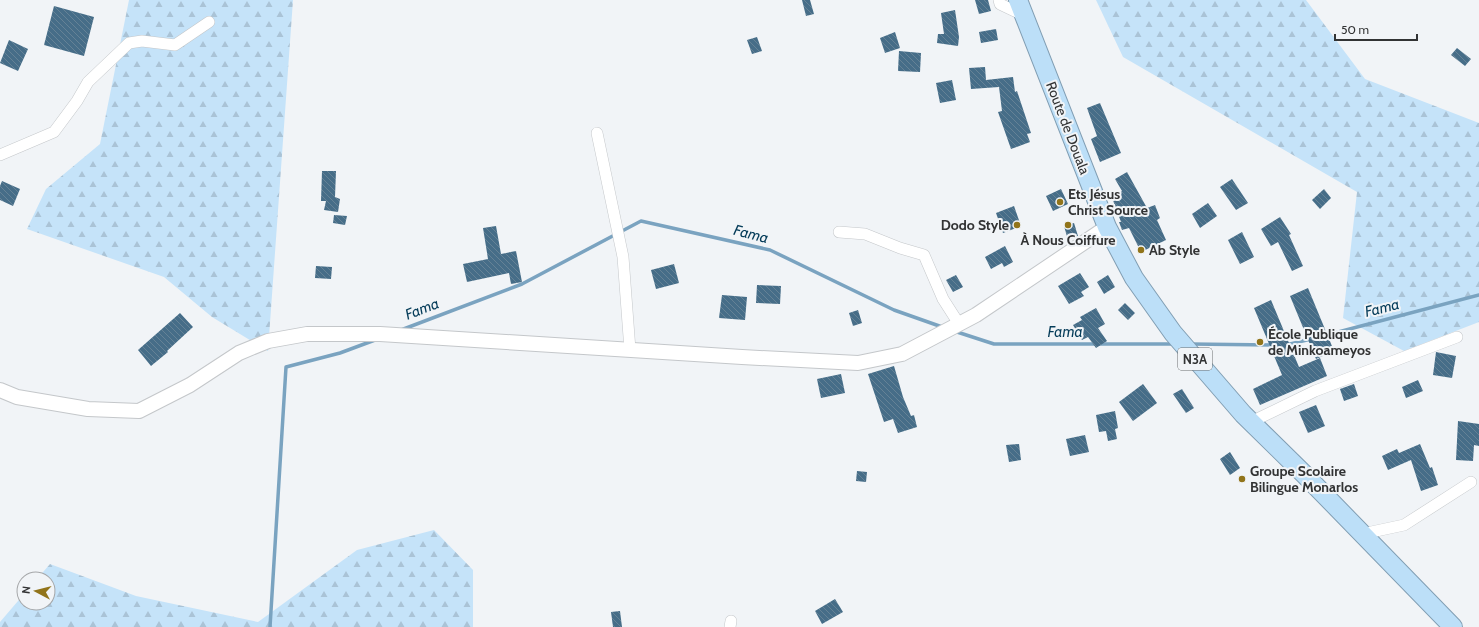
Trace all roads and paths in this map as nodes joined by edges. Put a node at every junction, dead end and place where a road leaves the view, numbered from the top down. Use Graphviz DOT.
graph roads {
  1 [pos="999,0"];
  2 [pos="1021,8"];
  3 [pos="209,22"];
  4 [pos="597,133"];
  5 [pos="0,155"];
  6 [pos="1106,227"];
  7 [pos="840,232"];
  8 [pos="959,324"];
  9 [pos="1457,337"];
  10 [pos="630,350"];
  11 [pos="0,390"];
  12 [pos="1251,422"];
  13 [pos="1471,482"];
  14 [pos="1362,534"];
  15 [pos="1453,627"];
  1 -- 2 [label="street"];
  2 -- 6 [label="highway, Route de Douala / N3A"];
  3 -- 5 [label="street"];
  4 -- 10 [label="street"];
  6 -- 8 [label="street"];
  6 -- 12 [label="highway, Route de Douala / N3A"];
  7 -- 8 [label="street"];
  8 -- 10 [label="street"];
  9 -- 12 [label="street"];
  10 -- 11 [label="street"];
  12 -- 14 [label="highway, Route de Douala / N3A"];
  13 -- 14 [label="street"];
  14 -- 15 [label="highway, N3A"];
}
